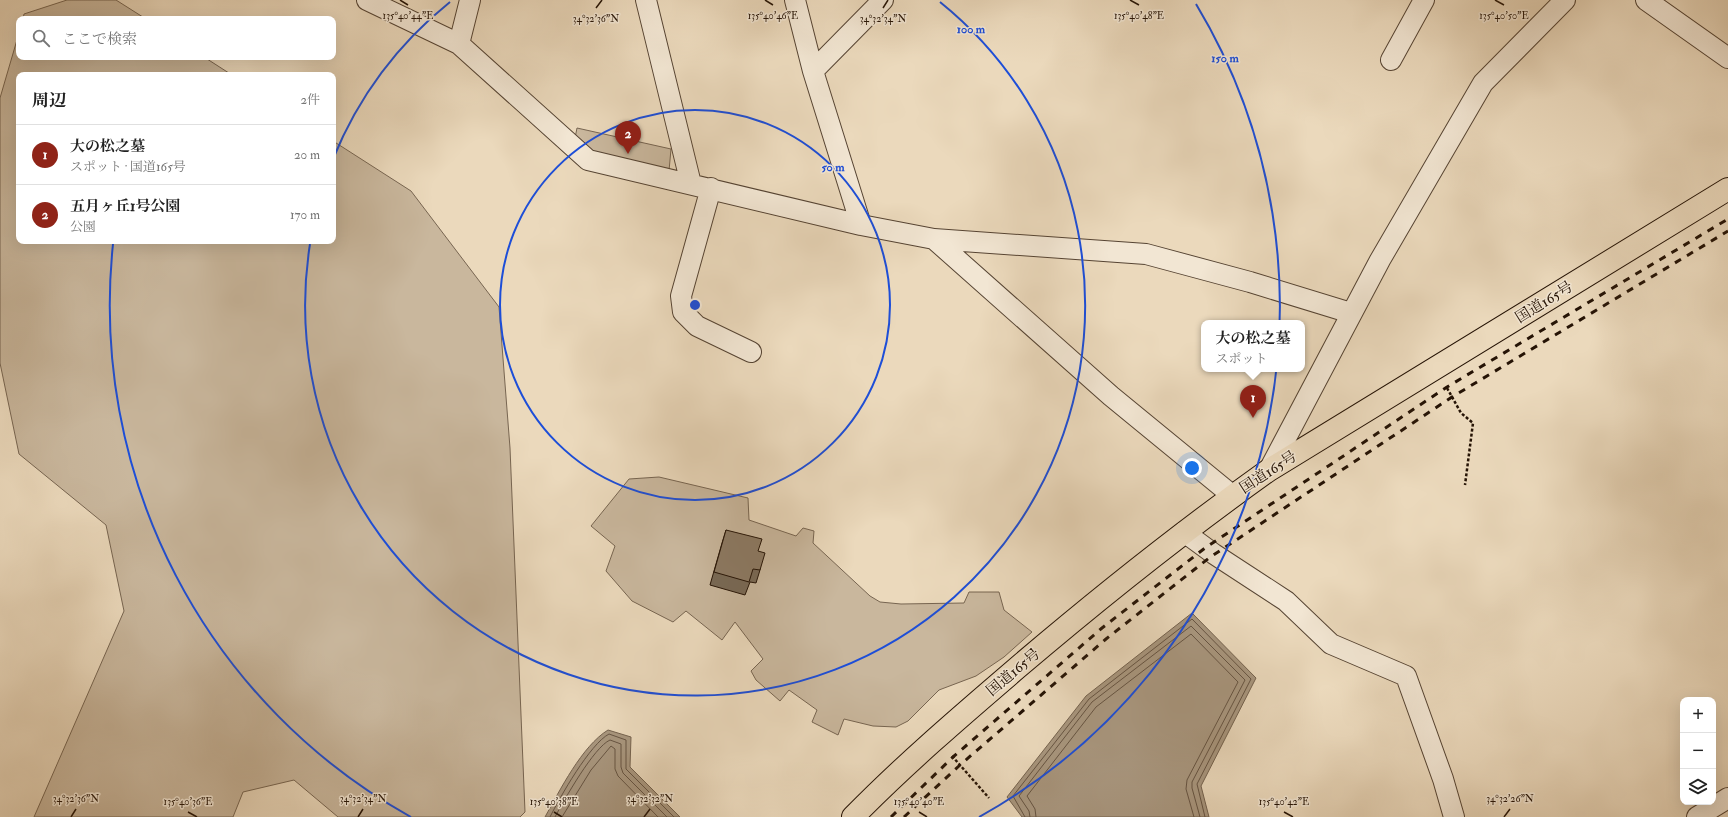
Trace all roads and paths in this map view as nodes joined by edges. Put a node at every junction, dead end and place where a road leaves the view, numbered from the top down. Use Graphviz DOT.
graph roads {
  1 [pos="367,0"];
  2 [pos="470,0"];
  3 [pos="646,0"];
  4 [pos="795,0"];
  5 [pos="883,0"];
  6 [pos="1424,0"];
  7 [pos="1565,0"];
  8 [pos="1646,0"];
  9 [pos="459,44"];
  10 [pos="1728,58"];
  11 [pos="1391,60"];
  12 [pos="813,71"];
  13 [pos="691,184"];
  14 [pos="711,188"];
  15 [pos="1728,189"];
  16 [pos="861,225"];
  17 [pos="934,239"];
  18 [pos="1351,313"];
  19 [pos="751,352"];
  20 [pos="1434,370"];
  21 [pos="1269,470"];
  22 [pos="1464,485"];
  23 [pos="1233,496"];
  24 [pos="1184,532"];
  25 [pos="936,738"];
  26 [pos="989,798"];
  27 [pos="1728,798"];
  28 [pos="853,817"];
  29 [pos="1454,817"];
  30 [pos="1697,817"];
  1 -- 9 [label="street"];
  2 -- 9 [label="street"];
  3 -- 13 [label="street"];
  4 -- 12 [label="street"];
  5 -- 12 [label="street"];
  6 -- 11 [label="street"];
  7 -- 18 [label="street"];
  8 -- 10 [label="street"];
  9 -- 13 [label="street"];
  12 -- 16 [label="street"];
  13 -- 14 [label="street"];
  14 -- 16 [label="street"];
  14 -- 19 [label="street"];
  15 -- 20 [label="highway, 国道165号"];
  16 -- 17 [label="street"];
  17 -- 18 [label="street"];
  17 -- 23 [label="street"];
  18 -- 21 [label="street"];
  20 -- 21 [label="highway, 国道165号"];
  20 -- 22 [label="path"];
  21 -- 23 [label="highway, 国道165号"];
  23 -- 24 [label="highway, 国道165号"];
  24 -- 25 [label="highway, 国道165号"];
  24 -- 29 [label="street"];
  25 -- 26 [label="path"];
  25 -- 28 [label="highway, 国道165号"];
  27 -- 30 [label="street"];
}
